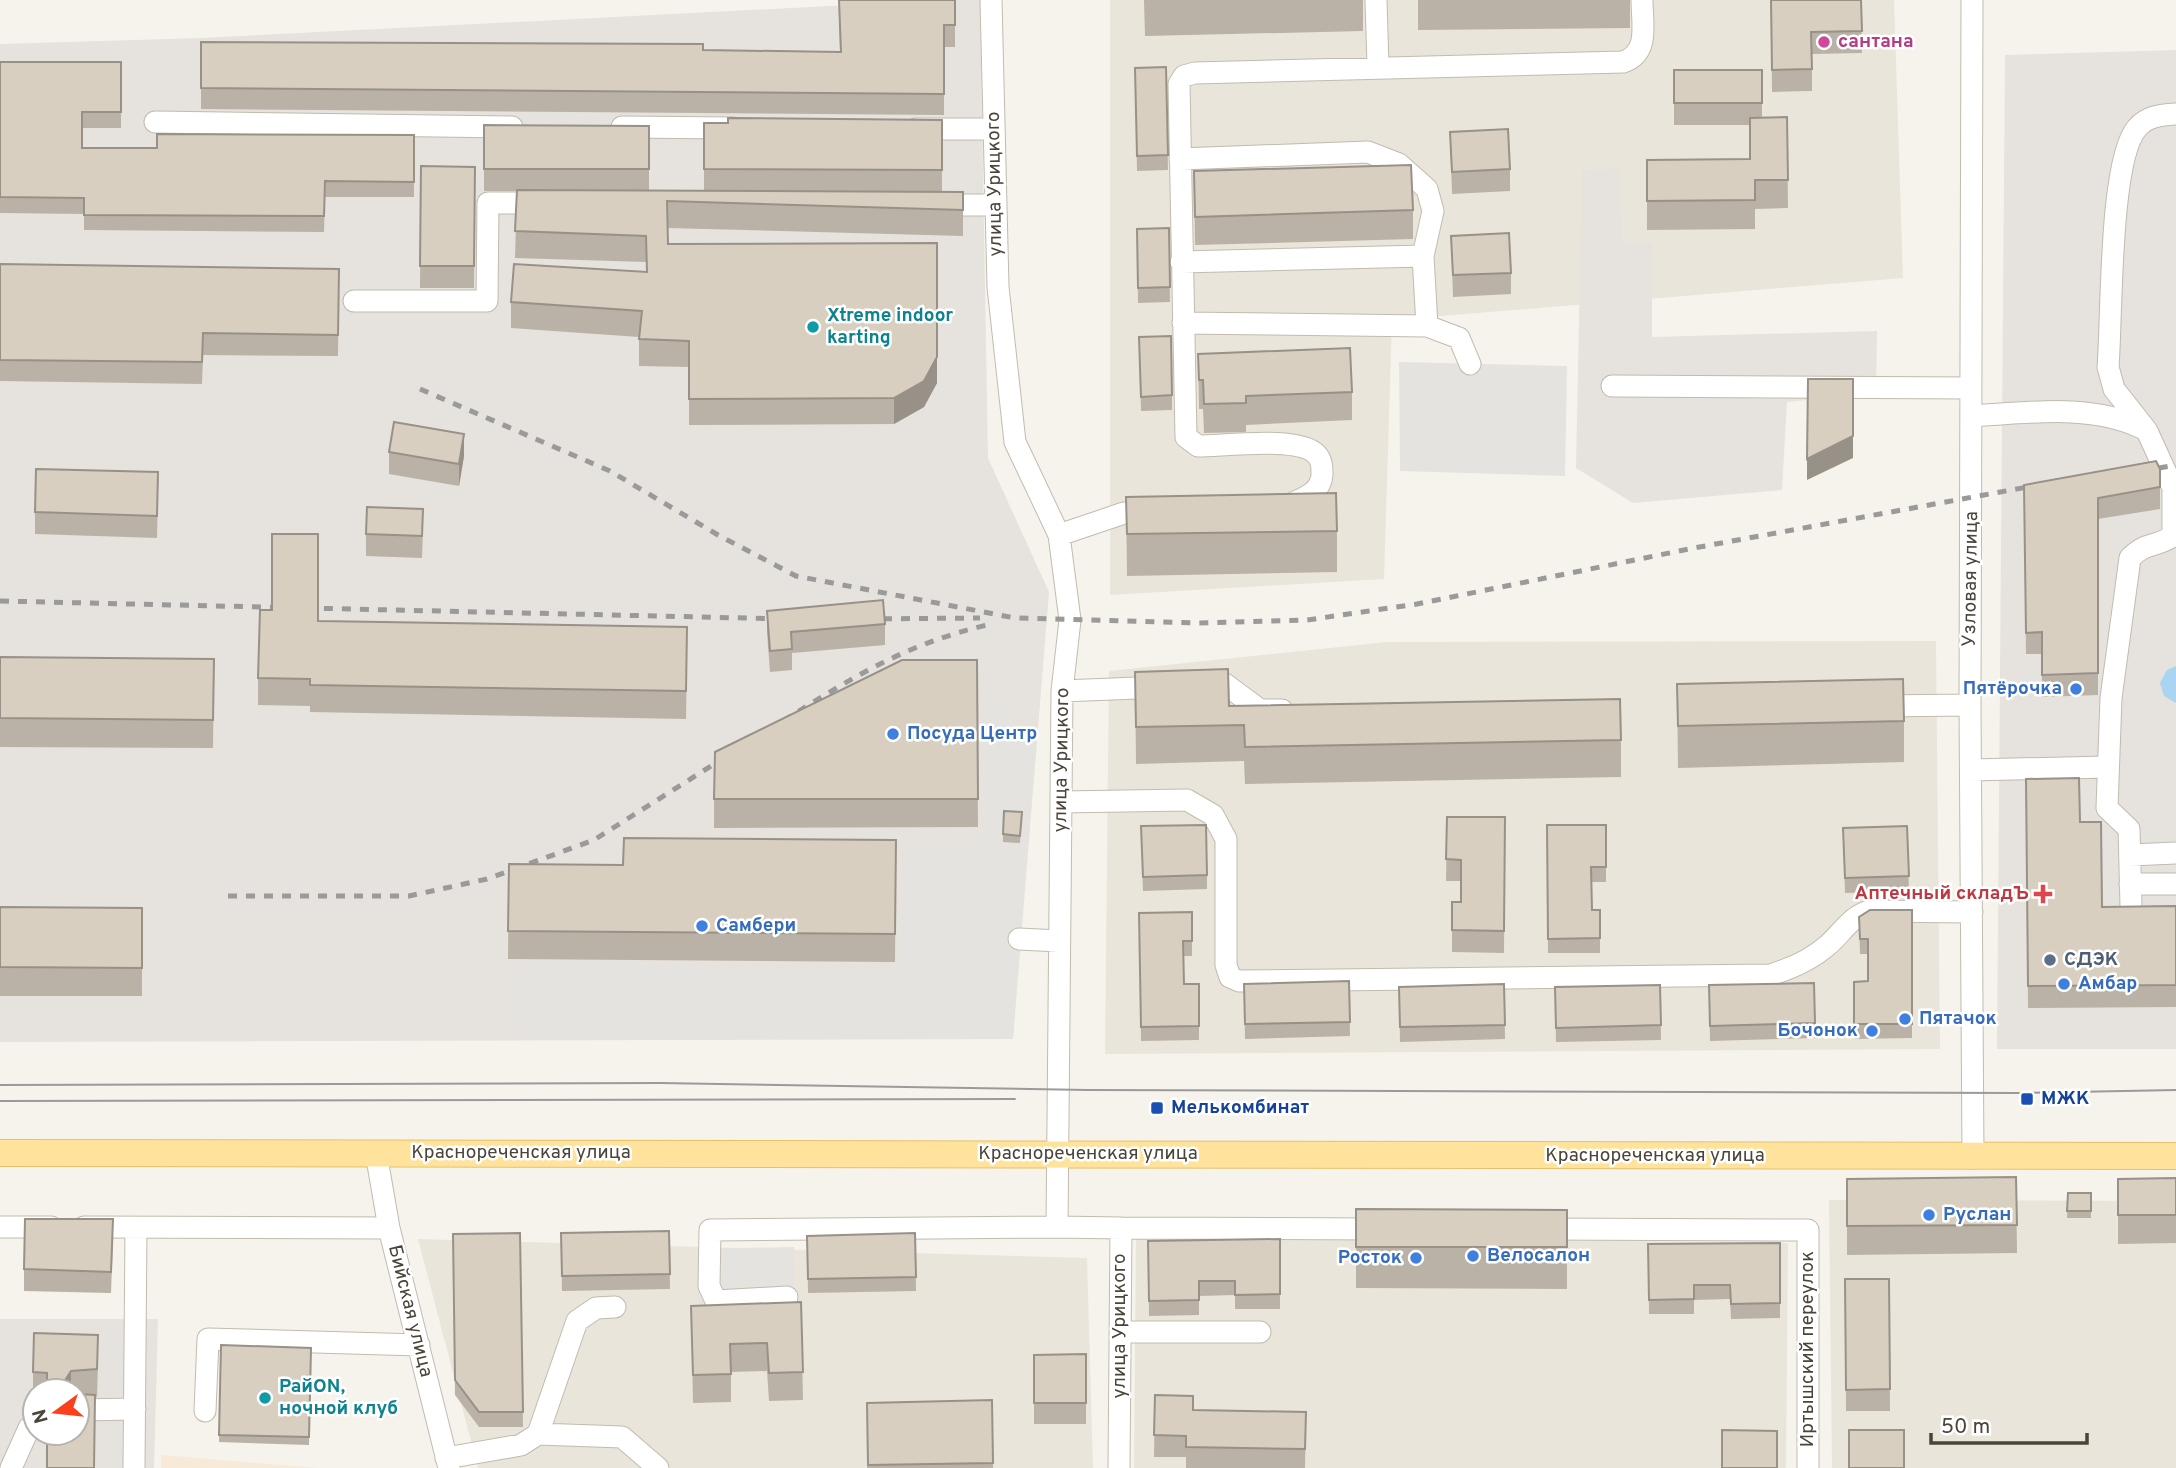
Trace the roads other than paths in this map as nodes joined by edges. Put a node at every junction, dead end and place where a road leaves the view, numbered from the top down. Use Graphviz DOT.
graph roads {
  1 [pos="991,0"];
  2 [pos="1376,0"];
  3 [pos="1642,0"];
  4 [pos="1972,0"];
  5 [pos="1378,66"];
  6 [pos="2176,114"];
  7 [pos="155,122"];
  8 [pos="534,127"];
  9 [pos="604,127"];
  10 [pos="757,128"];
  11 [pos="897,129"];
  12 [pos="994,129"];
  13 [pos="1180,159"];
  14 [pos="570,204"];
  15 [pos="913,205"];
  16 [pos="996,205"];
  17 [pos="1423,256"];
  18 [pos="1181,262"];
  19 [pos="1427,291"];
  20 [pos="354,301"];
  21 [pos="1183,323"];
  22 [pos="1427,326"];
  23 [pos="1459,338"];
  24 [pos="1470,364"];
  25 [pos="1612,386"];
  26 [pos="1971,388"];
  27 [pos="1971,416"];
  28 [pos="2147,431"];
  29 [pos="1268,508"];
  30 [pos="1176,511"];
  31 [pos="1059,535"];
  32 [pos="1062,691"];
  33 [pos="1970,705"];
  34 [pos="1862,706"];
  35 [pos="1301,710"];
  36 [pos="2108,767"];
  37 [pos="1970,769"];
  38 [pos="1061,802"];
  39 [pos="2176,853"];
  40 [pos="2130,855"];
  41 [pos="2130,884"];
  42 [pos="2176,884"];
  43 [pos="2131,907"];
  44 [pos="1972,912"];
  45 [pos="1019,939"];
  46 [pos="1059,941"];
  47 [pos="0,1153"];
  48 [pos="376,1153"];
  49 [pos="1058,1153"];
  50 [pos="2176,1156"];
  51 [pos="1973,1158"];
  52 [pos="0,1227"];
  53 [pos="1057,1227"];
  54 [pos="136,1228"];
  55 [pos="389,1228"];
  56 [pos="1121,1228"];
  57 [pos="1409,1229"];
  58 [pos="1519,1229"];
  59 [pos="788,1297"];
  60 [pos="615,1307"];
  61 [pos="1122,1332"];
  62 [pos="1260,1332"];
  63 [pos="419,1345"];
  64 [pos="135,1409"];
  65 [pos="91,1410"];
  66 [pos="205,1411"];
  67 [pos="538,1434"];
  68 [pos="21,1447"];
  69 [pos="448,1463"];
  70 [pos="12,1468"];
  71 [pos="134,1468"];
  72 [pos="658,1468"];
  73 [pos="1118,1468"];
  74 [pos="1808,1468"];
  1 -- 12 [label="street, улица Урицкого"];
  2 -- 5 [label="street"];
  3 -- 5 [label="street"];
  4 -- 26 [label="street, Узловая улица"];
  5 -- 13 [label="street"];
  6 -- 28 [label="street"];
  7 -- 8 [label="street"];
  9 -- 10 [label="street"];
  11 -- 12 [label="street"];
  12 -- 16 [label="street, улица Урицкого"];
  13 -- 17 [label="street"];
  13 -- 18 [label="street"];
  14 -- 20 [label="street"];
  15 -- 16 [label="street"];
  16 -- 31 [label="street, улица Урицкого"];
  17 -- 18 [label="street"];
  17 -- 19 [label="street"];
  18 -- 21 [label="street"];
  19 -- 22 [label="street"];
  19 -- 23 [label="street"];
  21 -- 22 [label="street"];
  21 -- 29 [label="street"];
  22 -- 23 [label="street"];
  23 -- 24 [label="street"];
  25 -- 26 [label="street"];
  26 -- 27 [label="street, Узловая улица"];
  27 -- 28 [label="street"];
  27 -- 33 [label="street, Узловая улица"];
  28 -- 36 [label="street"];
  30 -- 31 [label="street"];
  31 -- 32 [label="street, улица Урицкого"];
  32 -- 35 [label="street"];
  32 -- 38 [label="street, улица Урицкого"];
  33 -- 34 [label="street"];
  33 -- 37 [label="street, Узловая улица"];
  36 -- 37 [label="street"];
  36 -- 40 [label="street"];
  37 -- 44 [label="street, Узловая улица"];
  38 -- 44 [label="street"];
  38 -- 46 [label="street, улица Урицкого"];
  39 -- 40 [label="street"];
  40 -- 41 [label="street"];
  41 -- 42 [label="street"];
  41 -- 43 [label="street"];
  44 -- 51 [label="street, Узловая улица"];
  45 -- 46 [label="street"];
  46 -- 49 [label="street, улица Урицкого"];
  47 -- 48 [label="main road, Краснореченская улица"];
  48 -- 49 [label="main road, Краснореченская улица"];
  48 -- 55 [label="street, Бийская улица"];
  49 -- 51 [label="main road, Краснореченская улица"];
  49 -- 53 [label="street, улица Урицкого"];
  50 -- 51 [label="main road, Краснореченская улица"];
  52 -- 54 [label="street"];
  53 -- 56 [label="street, улица Урицкого"];
  53 -- 59 [label="street"];
  54 -- 55 [label="street"];
  54 -- 64 [label="street"];
  55 -- 63 [label="street, Бийская улица"];
  56 -- 57 [label="street"];
  56 -- 61 [label="street, улица Урицкого"];
  58 -- 74 [label="street, Иртышский переулок"];
  60 -- 67 [label="street"];
  61 -- 62 [label="street"];
  61 -- 73 [label="street, улица Урицкого"];
  63 -- 66 [label="street"];
  63 -- 69 [label="street, Бийская улица"];
  64 -- 65 [label="street"];
  64 -- 71 [label="street"];
  67 -- 69 [label="street"];
  67 -- 72 [label="street"];
  68 -- 70 [label="street"];
}
